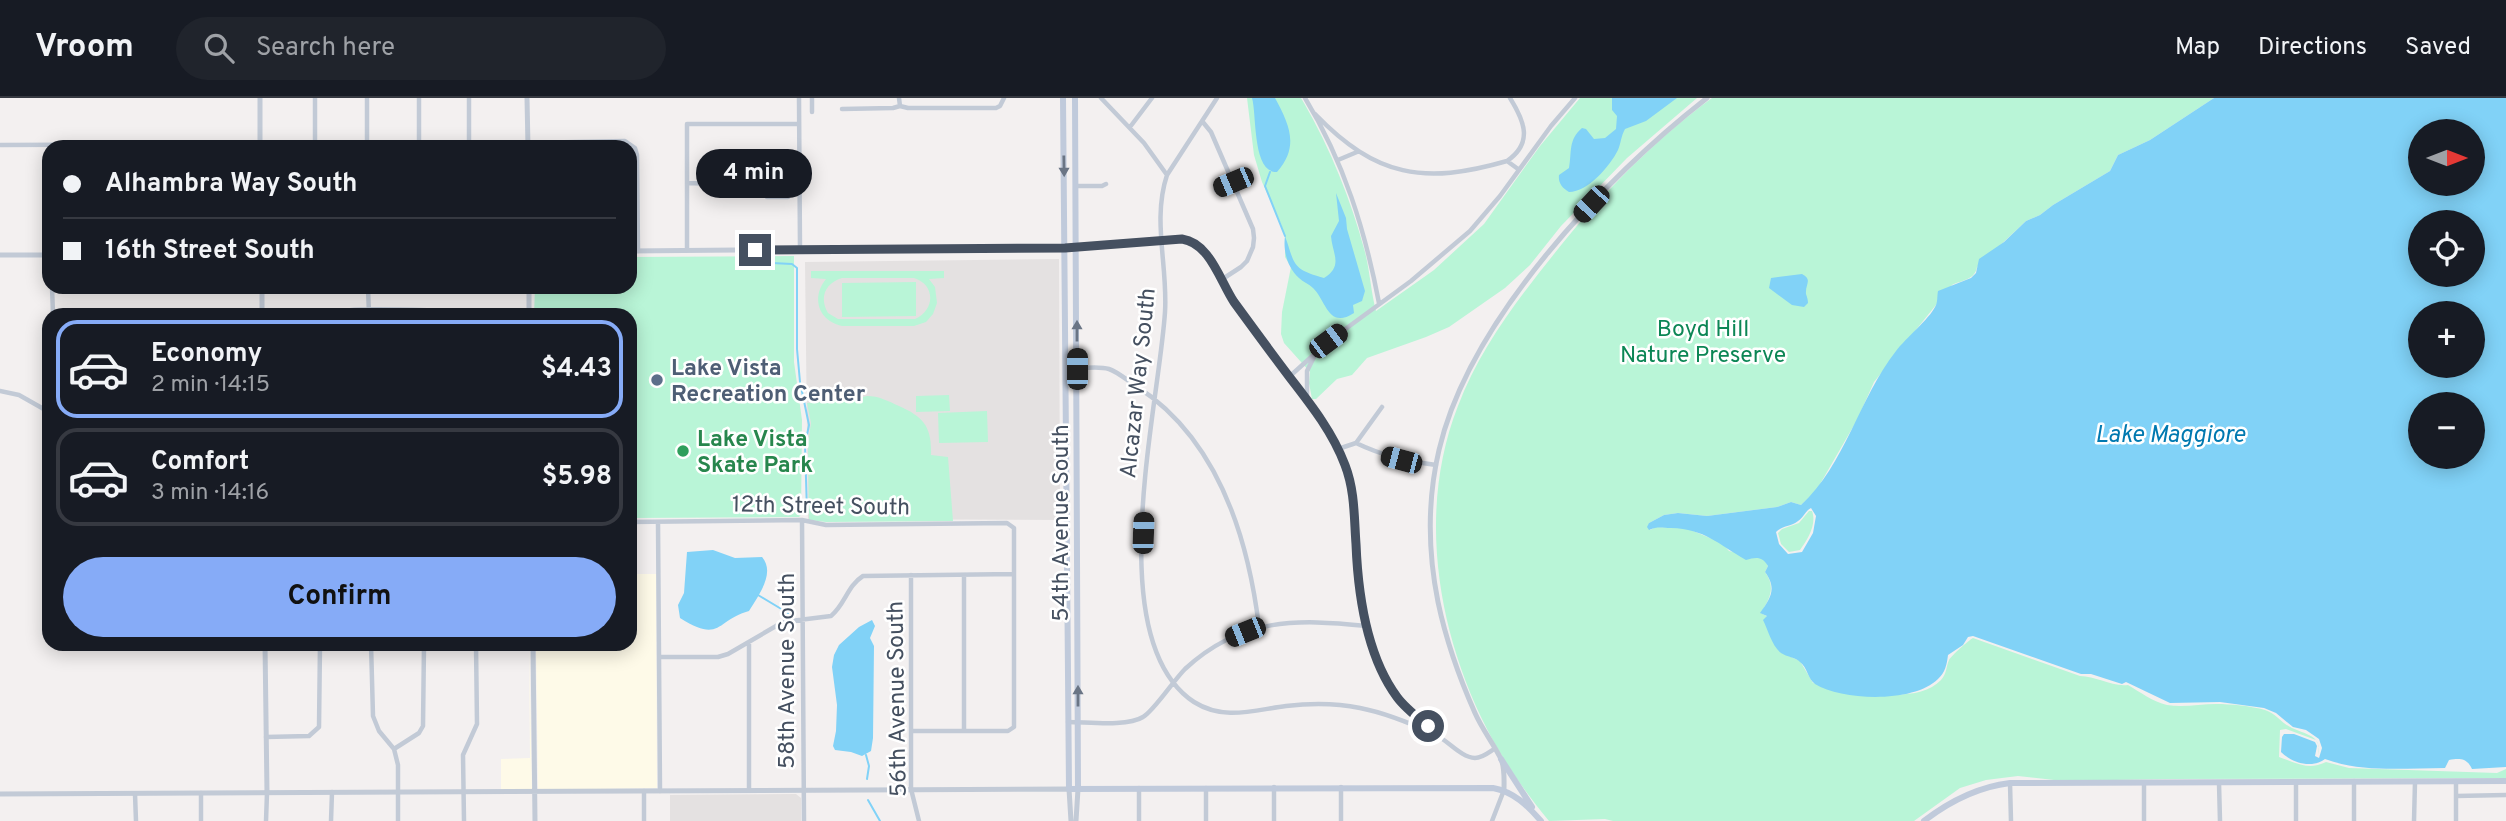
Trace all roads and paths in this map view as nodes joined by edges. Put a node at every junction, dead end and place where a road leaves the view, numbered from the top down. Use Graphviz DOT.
graph roads {
  1 [pos="260,98"];
  2 [pos="315,98"];
  3 [pos="367,98"];
  4 [pos="419,98"];
  5 [pos="469,98"];
  6 [pos="527,98"];
  7 [pos="799,98"];
  8 [pos="812,98"];
  9 [pos="899,98"];
  10 [pos="1004,98"];
  11 [pos="1063,98"];
  12 [pos="1075,98"];
  13 [pos="1101,98"];
  14 [pos="1152,98"];
  15 [pos="1217,98"];
  16 [pos="1306,98"];
  17 [pos="1510,98"];
  18 [pos="1575,98"];
  19 [pos="1707,98"];
  20 [pos="900,106"];
  21 [pos="842,109"];
  22 [pos="812,112"];
  23 [pos="1315,114"];
  24 [pos="1202,121"];
  25 [pos="799,124"];
  26 [pos="1130,127"];
  27 [pos="1524,135"];
  28 [pos="260,140"];
  29 [pos="315,140"];
  30 [pos="367,140"];
  31 [pos="419,140"];
  32 [pos="470,140"];
  33 [pos="527,140"];
  34 [pos="0,145"];
  35 [pos="42,146"];
  36 [pos="1535,148"];
  37 [pos="1357,151"];
  38 [pos="637,155"];
  39 [pos="1338,160"];
  40 [pos="1507,161"];
  41 [pos="1518,169"];
  42 [pos="1167,175"];
  43 [pos="1233,182"];
  44 [pos="687,183"];
  45 [pos="767,183"];
  46 [pos="788,183"];
  47 [pos="799,183"];
  48 [pos="717,184"];
  49 [pos="1105,184"];
  50 [pos="1076,186"];
  51 [pos="1216,190"];
  52 [pos="1162,239"];
  53 [pos="1076,247"];
  54 [pos="1065,248"];
  55 [pos="800,249"];
  56 [pos="687,250"];
  57 [pos="638,251"];
  58 [pos="0,255"];
  59 [pos="42,255"];
  60 [pos="1221,280"];
  61 [pos="1379,303"];
  62 [pos="1317,351"];
  63 [pos="1066,369"];
  64 [pos="1077,369"];
  65 [pos="1289,377"];
  66 [pos="0,391"];
  67 [pos="1154,397"];
  68 [pos="1308,401"];
  69 [pos="1382,407"];
  70 [pos="42,408"];
  71 [pos="1356,443"];
  72 [pos="1338,449"];
  73 [pos="1436,465"];
  74 [pos="802,520"];
  75 [pos="637,522"];
  76 [pos="658,522"];
  77 [pos="1066,522"];
  78 [pos="1077,522"];
  79 [pos="911,575"];
  80 [pos="964,575"];
  81 [pos="1014,575"];
  82 [pos="803,619"];
  83 [pos="1367,626"];
  84 [pos="1259,627"];
  85 [pos="749,643"];
  86 [pos="265,651"];
  87 [pos="320,651"];
  88 [pos="371,651"];
  89 [pos="424,651"];
  90 [pos="476,651"];
  91 [pos="533,651"];
  92 [pos="659,657"];
  93 [pos="1172,682"];
  94 [pos="1068,722"];
  95 [pos="1078,722"];
  96 [pos="912,731"];
  97 [pos="964,731"];
  98 [pos="1436,735"];
  99 [pos="266,737"];
  100 [pos="394,749"];
  101 [pos="1494,749"];
  102 [pos="1501,759"];
  103 [pos="2506,780"];
  104 [pos="2354,781"];
  105 [pos="2456,781"];
  106 [pos="2296,782"];
  107 [pos="2415,782"];
  108 [pos="2010,783"];
  109 [pos="2220,783"];
  110 [pos="2144,784"];
  111 [pos="1274,787"];
  112 [pos="1341,787"];
  113 [pos="1139,788"];
  114 [pos="1206,788"];
  115 [pos="911,789"];
  116 [pos="1069,789"];
  117 [pos="1078,789"];
  118 [pos="749,790"];
  119 [pos="803,790"];
  120 [pos="1504,790"];
  121 [pos="644,791"];
  122 [pos="660,791"];
  123 [pos="331,792"];
  124 [pos="397,792"];
  125 [pos="464,792"];
  126 [pos="535,792"];
  127 [pos="201,793"];
  128 [pos="267,793"];
  129 [pos="0,794"];
  130 [pos="135,794"];
  131 [pos="2506,795"];
  132 [pos="2456,796"];
  133 [pos="1540,819"];
  134 [pos="136,821"];
  135 [pos="201,821"];
  136 [pos="266,821"];
  137 [pos="331,821"];
  138 [pos="398,821"];
  139 [pos="464,821"];
  140 [pos="535,821"];
  141 [pos="644,821"];
  142 [pos="804,821"];
  143 [pos="919,821"];
  144 [pos="1073,821"];
  145 [pos="1139,821"];
  146 [pos="1206,821"];
  147 [pos="1274,821"];
  148 [pos="1341,821"];
  149 [pos="1492,821"];
  150 [pos="1924,821"];
  151 [pos="2011,821"];
  152 [pos="2144,821"];
  153 [pos="2220,821"];
  154 [pos="2296,821"];
  155 [pos="2354,821"];
  156 [pos="2414,821"];
  157 [pos="2456,821"];
  1 -- 28 [label="street"];
  2 -- 29 [label="street"];
  3 -- 30 [label="street"];
  4 -- 31 [label="street"];
  5 -- 32 [label="street"];
  6 -- 33 [label="street"];
  7 -- 25 [label="street"];
  8 -- 22 [label="street"];
  9 -- 20 [label="street"];
  10 -- 20 [label="street"];
  11 -- 54 [label="main road, 54th Avenue South, one-way"];
  12 -- 50 [label="main road, 54th Avenue South"];
  13 -- 26 [label="street"];
  14 -- 26 [label="street"];
  15 -- 24 [label="street"];
  16 -- 23 [label="street"];
  17 -- 27 [label="street"];
  18 -- 36 [label="street"];
  19 -- 73 [label="street"];
  20 -- 21 [label="street"];
  23 -- 37 [label="street"];
  23 -- 39 [label="street"];
  24 -- 42 [label="street"];
  24 -- 43 [label="street"];
  25 -- 44 [label="street"];
  25 -- 47 [label="street"];
  26 -- 42 [label="street"];
  27 -- 36 [label="street"];
  27 -- 40 [label="street"];
  34 -- 35 [label="street"];
  36 -- 41 [label="street"];
  37 -- 39 [label="street"];
  37 -- 40 [label="street"];
  38 -- 57 [label="street"];
  39 -- 61 [label="street"];
  40 -- 41 [label="street"];
  41 -- 61 [label="street"];
  42 -- 52 [label="street, Alcazar Way South"];
  43 -- 51 [label="street"];
  43 -- 60 [label="street"];
  44 -- 48 [label="street"];
  44 -- 56 [label="street"];
  45 -- 46 [label="street"];
  45 -- 46 [label="street"];
  45 -- 46 [label="street"];
  46 -- 47 [label="street"];
  47 -- 55 [label="street"];
  49 -- 50 [label="street"];
  50 -- 53 [label="main road, 54th Avenue South"];
  52 -- 53 [label="street"];
  52 -- 60 [label="street"];
  52 -- 67 [label="street, Alcazar Way South"];
  53 -- 54 [label="street"];
  64 -- 53 [label="main road, 54th Avenue South, one-way"];
  54 -- 55 [label="street"];
  54 -- 63 [label="main road, 54th Avenue South"];
  55 -- 56 [label="street"];
  56 -- 57 [label="street"];
  58 -- 59 [label="street"];
  60 -- 65 [label="street"];
  61 -- 62 [label="street"];
  62 -- 65 [label="street"];
  62 -- 68 [label="street"];
  63 -- 64 [label="street"];
  63 -- 77 [label="main road, 54th Avenue South"];
  64 -- 67 [label="street"];
  64 -- 78 [label="main road, 54th Avenue South"];
  65 -- 68 [label="street"];
  66 -- 70 [label="street"];
  67 -- 84 [label="street"];
  67 -- 93 [label="street, Alcazar Way South"];
  68 -- 72 [label="street"];
  69 -- 71 [label="street"];
  71 -- 72 [label="street"];
  71 -- 73 [label="street"];
  72 -- 83 [label="street"];
  73 -- 101 [label="street"];
  74 -- 76 [label="street, 12th Street South"];
  74 -- 81 [label="street, 12th Street South"];
  74 -- 82 [label="street, 58th Avenue South"];
  75 -- 76 [label="street, 12th Street South"];
  76 -- 92 [label="street"];
  77 -- 78 [label="street"];
  77 -- 94 [label="main road, 54th Avenue South"];
  95 -- 78 [label="main road, 54th Avenue South, one-way"];
  79 -- 80 [label="street"];
  79 -- 82 [label="street"];
  79 -- 96 [label="street, 56th Avenue South"];
  80 -- 81 [label="street"];
  80 -- 97 [label="street"];
  81 -- 97 [label="street"];
  82 -- 85 [label="street"];
  82 -- 119 [label="street, 58th Avenue South"];
  83 -- 84 [label="street"];
  83 -- 98 [label="street"];
  84 -- 93 [label="street"];
  85 -- 92 [label="street"];
  85 -- 118 [label="street"];
  86 -- 99 [label="street"];
  87 -- 99 [label="street"];
  88 -- 100 [label="street"];
  89 -- 100 [label="street"];
  90 -- 125 [label="street"];
  91 -- 126 [label="street"];
  92 -- 122 [label="street"];
  93 -- 95 [label="street"];
  93 -- 98 [label="street, Alcazar Way South"];
  94 -- 95 [label="street"];
  94 -- 116 [label="main road, 54th Avenue South"];
  95 -- 117 [label="main road, 54th Avenue South"];
  96 -- 97 [label="street"];
  96 -- 115 [label="street, 56th Avenue South"];
  98 -- 101 [label="street, Alcazar Way South"];
  99 -- 128 [label="street"];
  100 -- 124 [label="street"];
  101 -- 102 [label="street"];
  102 -- 120 [label="street"];
  102 -- 133 [label="main road"];
  103 -- 105 [label="main road"];
  104 -- 106 [label="main road"];
  104 -- 107 [label="main road"];
  104 -- 155 [label="street"];
  105 -- 107 [label="main road"];
  105 -- 132 [label="street"];
  106 -- 109 [label="main road"];
  106 -- 154 [label="street"];
  107 -- 156 [label="street"];
  108 -- 110 [label="main road"];
  108 -- 150 [label="main road"];
  108 -- 151 [label="street"];
  109 -- 110 [label="main road"];
  109 -- 153 [label="street"];
  110 -- 152 [label="street"];
  111 -- 112 [label="main road"];
  111 -- 114 [label="main road"];
  111 -- 147 [label="street"];
  112 -- 120 [label="main road"];
  112 -- 148 [label="street"];
  113 -- 114 [label="main road"];
  113 -- 117 [label="main road"];
  113 -- 145 [label="street"];
  114 -- 146 [label="street"];
  115 -- 116 [label="street"];
  115 -- 119 [label="street"];
  115 -- 143 [label="street, 56th Avenue South"];
  116 -- 117 [label="main road"];
  116 -- 144 [label="street, 54th Avenue South"];
  117 -- 144 [label="street, 54th Avenue South"];
  118 -- 119 [label="street"];
  118 -- 122 [label="street"];
  119 -- 142 [label="street, 58th Avenue South"];
  120 -- 133 [label="main road"];
  120 -- 149 [label="street"];
  121 -- 122 [label="street"];
  121 -- 126 [label="street"];
  121 -- 141 [label="street"];
  123 -- 124 [label="street"];
  123 -- 128 [label="street"];
  123 -- 137 [label="street"];
  124 -- 125 [label="street"];
  124 -- 138 [label="street"];
  125 -- 126 [label="street"];
  125 -- 139 [label="street"];
  126 -- 140 [label="street"];
  127 -- 128 [label="street"];
  127 -- 130 [label="street"];
  127 -- 135 [label="street"];
  128 -- 136 [label="street"];
  129 -- 130 [label="street"];
  130 -- 134 [label="street"];
  131 -- 132 [label="street"];
  132 -- 157 [label="street"];
}
